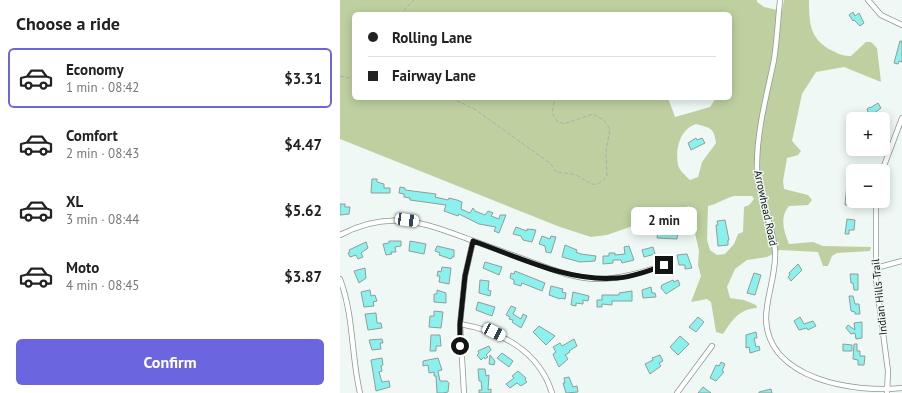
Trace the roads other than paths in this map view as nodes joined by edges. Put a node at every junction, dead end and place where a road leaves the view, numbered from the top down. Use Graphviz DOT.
graph roads {
  1 [pos="780,0"];
  2 [pos="868,0"];
  3 [pos="902,26"];
  4 [pos="902,118"];
  5 [pos="896,134"];
  6 [pos="902,135"];
  7 [pos="885,164"];
  8 [pos="876,208"];
  9 [pos="340,235"];
  10 [pos="473,241"];
  11 [pos="902,261"];
  12 [pos="664,265"];
  13 [pos="876,268"];
  14 [pos="340,279"];
  15 [pos="460,324"];
  16 [pos="712,346"];
  17 [pos="902,388"];
  18 [pos="887,391"];
  19 [pos="360,393"];
  20 [pos="464,393"];
  21 [pos="552,393"];
  22 [pos="677,393"];
  1 -- 18 [label="street, Arrowhead Road"];
  2 -- 3 [label="street"];
  4 -- 5 [label="street"];
  5 -- 6 [label="street"];
  5 -- 7 [label="street"];
  8 -- 13 [label="street, Indian Hills Trail"];
  9 -- 10 [label="street"];
  10 -- 12 [label="street"];
  10 -- 15 [label="street"];
  11 -- 13 [label="street"];
  13 -- 18 [label="street, Indian Hills Trail"];
  14 -- 19 [label="street"];
  15 -- 20 [label="street"];
  15 -- 21 [label="street"];
  16 -- 22 [label="street"];
  17 -- 18 [label="street, Arrowhead Road"];
}
